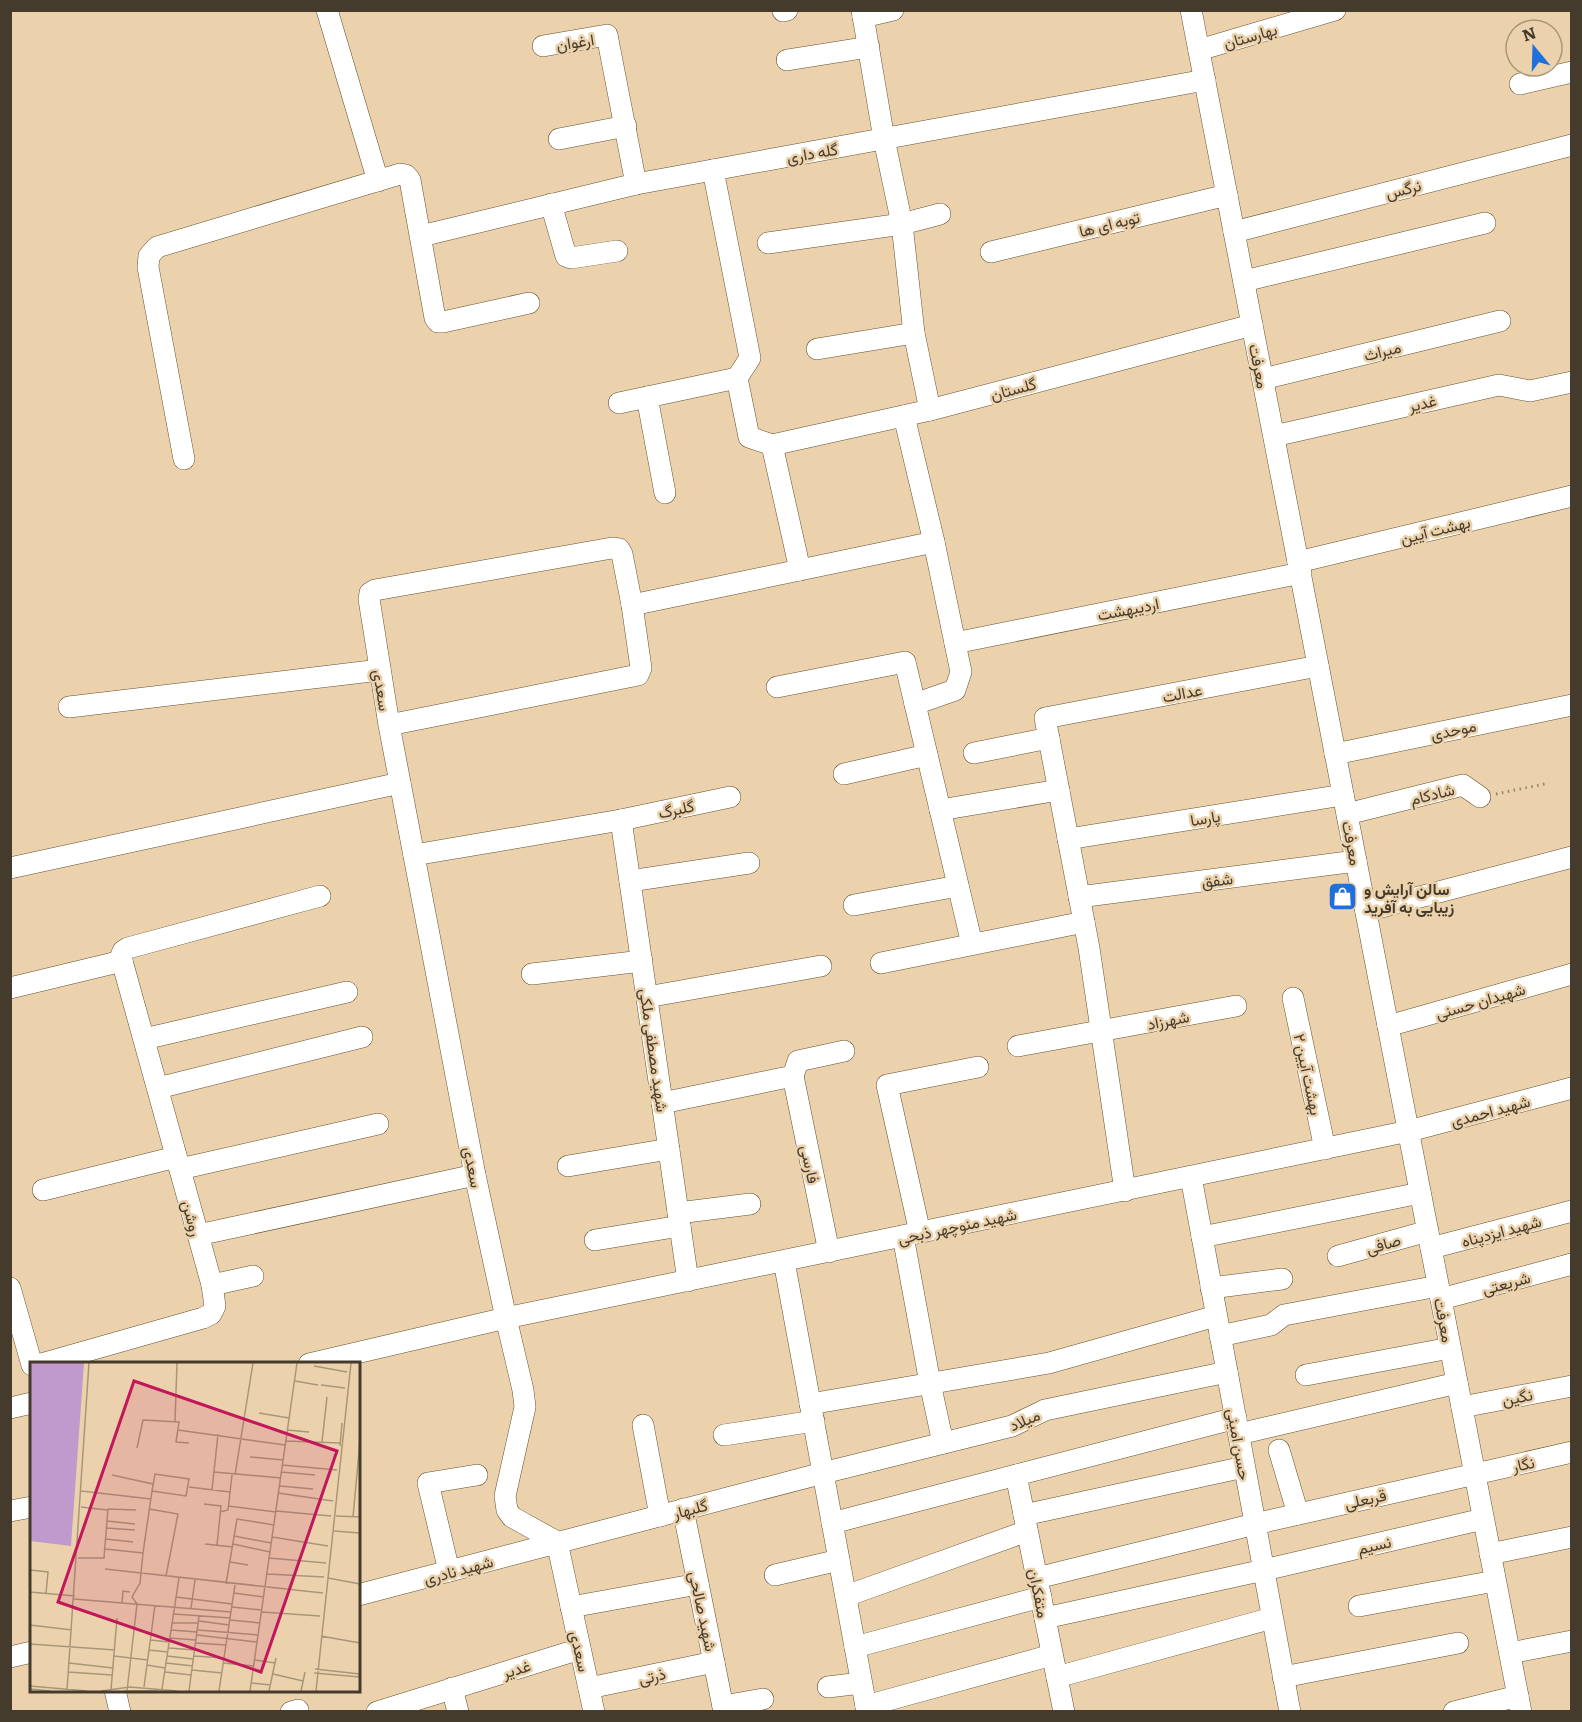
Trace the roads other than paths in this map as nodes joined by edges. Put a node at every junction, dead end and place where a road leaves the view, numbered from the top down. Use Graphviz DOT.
graph roads {
  1 [pos="327,10"];
  2 [pos="893,10"];
  3 [pos="1191,10"];
  4 [pos="1335,10"];
  5 [pos="863,14"];
  6 [pos="543,46"];
  7 [pos="868,47"];
  8 [pos="1199,50"];
  9 [pos="787,60"];
  10 [pos="1572,72"];
  11 [pos="1205,80"];
  12 [pos="1520,84"];
  13 [pos="626,126"];
  14 [pos="559,139"];
  15 [pos="884,139"];
  16 [pos="1572,145"];
  17 [pos="713,170"];
  18 [pos="378,181"];
  19 [pos="636,184"];
  20 [pos="1227,195"];
  21 [pos="551,204"];
  22 [pos="940,214"];
  23 [pos="1485,223"];
  24 [pos="902,224"];
  25 [pos="1234,231"];
  26 [pos="421,236"];
  27 [pos="768,243"];
  28 [pos="617,251"];
  29 [pos="991,252"];
  30 [pos="1244,281"];
  31 [pos="529,303"];
  32 [pos="1500,321"];
  33 [pos="1252,325"];
  34 [pos="914,333"];
  35 [pos="817,349"];
  36 [pos="737,378"];
  37 [pos="1263,379"];
  38 [pos="1572,382"];
  39 [pos="647,397"];
  40 [pos="619,403"];
  41 [pos="930,410"];
  42 [pos="904,416"];
  43 [pos="1274,436"];
  44 [pos="772,445"];
  45 [pos="184,459"];
  46 [pos="665,493"];
  47 [pos="1572,496"];
  48 [pos="934,542"];
  49 [pos="1299,568"];
  50 [pos="800,570"];
  51 [pos="632,604"];
  52 [pos="955,643"];
  53 [pos="1318,666"];
  54 [pos="380,670"];
  55 [pos="777,687"];
  56 [pos="915,704"];
  57 [pos="1572,705"];
  58 [pos="69,707"];
  59 [pos="389,725"];
  60 [pos="1049,738"];
  61 [pos="974,753"];
  62 [pos="1335,754"];
  63 [pos="927,755"];
  64 [pos="844,774"];
  65 [pos="400,783"];
  66 [pos="1059,790"];
  67 [pos="730,797"];
  68 [pos="1480,797"];
  69 [pos="1345,805"];
  70 [pos="940,810"];
  71 [pos="621,820"];
  72 [pos="1068,838"];
  73 [pos="414,855"];
  74 [pos="1572,857"];
  75 [pos="1356,861"];
  76 [pos="749,863"];
  77 [pos="10,868"];
  78 [pos="630,881"];
  79 [pos="958,885"];
  80 [pos="320,896"];
  81 [pos="1079,897"];
  82 [pos="854,905"];
  83 [pos="1366,910"];
  84 [pos="1084,922"];
  85 [pos="972,945"];
  86 [pos="123,956"];
  87 [pos="642,961"];
  88 [pos="881,963"];
  89 [pos="821,966"];
  90 [pos="532,974"];
  91 [pos="1572,974"];
  92 [pos="10,988"];
  93 [pos="346,992"];
  94 [pos="647,997"];
  95 [pos="1293,998"];
  96 [pos="1236,1006"];
  97 [pos="1388,1026"];
  98 [pos="1101,1031"];
  99 [pos="362,1037"];
  100 [pos="144,1039"];
  101 [pos="1018,1046"];
  102 [pos="844,1051"];
  103 [pos="978,1067"];
  104 [pos="793,1076"];
  105 [pos="158,1088"];
  106 [pos="1572,1088"];
  107 [pos="662,1104"];
  108 [pos="378,1124"];
  109 [pos="1408,1131"];
  110 [pos="669,1149"];
  111 [pos="1325,1149"];
  112 [pos="178,1163"];
  113 [pos="568,1166"];
  114 [pos="475,1175"];
  115 [pos="1191,1177"];
  116 [pos="43,1190"];
  117 [pos="1125,1191"];
  118 [pos="1420,1193"];
  119 [pos="750,1204"];
  120 [pos="1572,1211"];
  121 [pos="679,1219"];
  122 [pos="198,1235"];
  123 [pos="912,1235"];
  124 [pos="1202,1237"];
  125 [pos="1429,1239"];
  126 [pos="595,1240"];
  127 [pos="829,1252"];
  128 [pos="1338,1256"];
  129 [pos="784,1261"];
  130 [pos="1572,1264"];
  131 [pos="253,1276"];
  132 [pos="1282,1279"];
  133 [pos="688,1281"];
  134 [pos="212,1285"];
  135 [pos="10,1288"];
  136 [pos="1211,1288"];
  137 [pos="1440,1292"];
  138 [pos="506,1318"];
  139 [pos="1218,1326"];
  140 [pos="1450,1348"];
  141 [pos="31,1362"];
  142 [pos="48,1362"];
  143 [pos="318,1362"];
  144 [pos="1227,1372"];
  145 [pos="1306,1375"];
  146 [pos="930,1383"];
  147 [pos="1457,1383"];
  148 [pos="1572,1386"];
  149 [pos="30,1403"];
  150 [pos="1462,1407"];
  151 [pos="10,1408"];
  152 [pos="812,1412"];
  153 [pos="643,1425"];
  154 [pos="1237,1426"];
  155 [pos="724,1434"];
  156 [pos="943,1443"];
  157 [pos="1279,1450"];
  158 [pos="1572,1452"];
  159 [pos="1244,1467"];
  160 [pos="823,1473"];
  161 [pos="1475,1473"];
  162 [pos="477,1475"];
  163 [pos="1016,1475"];
  164 [pos="30,1507"];
  165 [pos="683,1509"];
  166 [pos="10,1511"];
  167 [pos="1298,1514"];
  168 [pos="660,1516"];
  169 [pos="1484,1518"];
  170 [pos="832,1523"];
  171 [pos="1026,1523"];
  172 [pos="1255,1524"];
  173 [pos="1572,1537"];
  174 [pos="557,1542"];
  175 [pos="1490,1554"];
  176 [pos="839,1560"];
  177 [pos="1264,1570"];
  178 [pos="449,1571"];
  179 [pos="775,1575"];
  180 [pos="1496,1581"];
  181 [pos="698,1584"];
  182 [pos="360,1594"];
  183 [pos="846,1596"];
  184 [pos="1041,1598"];
  185 [pos="1359,1606"];
  186 [pos="571,1607"];
  187 [pos="1272,1618"];
  188 [pos="1572,1641"];
  189 [pos="1458,1643"];
  190 [pos="855,1647"];
  191 [pos="580,1649"];
  192 [pos="30,1652"];
  193 [pos="1510,1653"];
  194 [pos="1052,1655"];
  195 [pos="10,1657"];
  196 [pos="714,1662"];
  197 [pos="1057,1677"];
  198 [pos="1283,1677"];
  199 [pos="861,1683"];
  200 [pos="452,1688"];
  201 [pos="589,1688"];
  202 [pos="828,1688"];
  203 [pos="115,1692"];
  204 [pos="763,1699"];
  205 [pos="1519,1704"];
  206 [pos="724,1709"];
  207 [pos="866,1709"];
  208 [pos="120,1712"];
  209 [pos="378,1712"];
  210 [pos="458,1712"];
  211 [pos="594,1712"];
  212 [pos="1064,1712"];
  213 [pos="1290,1712"];
  214 [pos="1454,1712"];
  1 -- 18 [label="street"];
  2 -- 5 [label="street"];
  3 -- 8 [label="street, معرفت"];
  4 -- 8 [label="street, بهارستان"];
  5 -- 7 [label="street"];
  6 -- 13 [label="street, ارغوان"];
  7 -- 9 [label="street"];
  7 -- 15 [label="street"];
  8 -- 11 [label="street, معرفت"];
  10 -- 12 [label="street"];
  11 -- 15 [label="street, گله داری"];
  11 -- 20 [label="street, معرفت"];
  13 -- 14 [label="street"];
  13 -- 19 [label="street"];
  15 -- 17 [label="street, گله داری"];
  15 -- 24 [label="street"];
  16 -- 25 [label="street, نرگس"];
  17 -- 19 [label="street, گله داری"];
  17 -- 36 [label="street"];
  18 -- 26 [label="street"];
  18 -- 45 [label="street"];
  19 -- 21 [label="street, گله داری"];
  20 -- 25 [label="street, معرفت"];
  20 -- 29 [label="street, توبه ای ها"];
  21 -- 26 [label="street, گله داری"];
  21 -- 28 [label="street"];
  22 -- 24 [label="street"];
  23 -- 30 [label="street"];
  24 -- 27 [label="street"];
  24 -- 34 [label="street"];
  25 -- 30 [label="street, معرفت"];
  26 -- 31 [label="street"];
  30 -- 33 [label="street, معرفت"];
  32 -- 37 [label="street, میراث"];
  33 -- 37 [label="street, معرفت"];
  33 -- 41 [label="street, گلستان"];
  34 -- 35 [label="street"];
  34 -- 41 [label="street"];
  36 -- 39 [label="street"];
  36 -- 44 [label="street"];
  37 -- 43 [label="street, معرفت"];
  38 -- 43 [label="street, غدیر"];
  39 -- 40 [label="street"];
  39 -- 46 [label="street"];
  41 -- 42 [label="street, گلستان"];
  42 -- 44 [label="street, گلستان"];
  42 -- 48 [label="street"];
  43 -- 49 [label="street, معرفت"];
  44 -- 50 [label="street"];
  47 -- 49 [label="street, بهشت آیین"];
  48 -- 50 [label="street"];
  48 -- 52 [label="street"];
  49 -- 52 [label="street, اردیبهشت"];
  49 -- 53 [label="street, معرفت"];
  50 -- 51 [label="street"];
  51 -- 54 [label="street, سعدی"];
  51 -- 59 [label="street"];
  52 -- 56 [label="street"];
  53 -- 60 [label="street, عدالت"];
  53 -- 62 [label="street, معرفت"];
  54 -- 58 [label="street"];
  54 -- 59 [label="street, سعدی"];
  55 -- 56 [label="street"];
  56 -- 63 [label="street"];
  57 -- 62 [label="street, موحدی"];
  59 -- 65 [label="street, سعدی"];
  60 -- 61 [label="street"];
  60 -- 66 [label="street"];
  62 -- 69 [label="street, معرفت"];
  63 -- 64 [label="street"];
  63 -- 70 [label="street"];
  65 -- 73 [label="street, سعدی"];
  65 -- 77 [label="street"];
  66 -- 70 [label="street"];
  66 -- 72 [label="street"];
  67 -- 71 [label="street, گلبرگ"];
  68 -- 69 [label="street, شادکام"];
  69 -- 72 [label="street, پارسا"];
  69 -- 75 [label="street, معرفت"];
  70 -- 79 [label="street"];
  71 -- 73 [label="street, گلبرگ"];
  71 -- 78 [label="street, شهید مصطفی ملکی"];
  72 -- 81 [label="street"];
  73 -- 114 [label="street, سعدی"];
  74 -- 83 [label="street"];
  75 -- 81 [label="street, شفق"];
  75 -- 83 [label="street, معرفت"];
  76 -- 78 [label="street"];
  78 -- 87 [label="street, شهید مصطفی ملکی"];
  79 -- 82 [label="street"];
  79 -- 85 [label="street"];
  80 -- 86 [label="street"];
  81 -- 84 [label="street"];
  83 -- 97 [label="street, معرفت"];
  84 -- 85 [label="street"];
  84 -- 98 [label="street"];
  85 -- 88 [label="street"];
  86 -- 92 [label="street"];
  86 -- 100 [label="street, روشن"];
  87 -- 90 [label="street"];
  87 -- 94 [label="street, شهید مصطفی ملکی"];
  89 -- 94 [label="street"];
  91 -- 97 [label="street, شهیدان حسنی"];
  93 -- 100 [label="street"];
  94 -- 107 [label="street, شهید مصطفی ملکی"];
  95 -- 111 [label="street, بهشت آیین ۲"];
  96 -- 98 [label="street, شهرزاد"];
  97 -- 109 [label="street, معرفت"];
  98 -- 101 [label="street, شهرزاد"];
  98 -- 117 [label="street"];
  99 -- 105 [label="street"];
  100 -- 105 [label="street, روشن"];
  102 -- 104 [label="street"];
  103 -- 123 [label="street"];
  104 -- 107 [label="street"];
  104 -- 127 [label="street, فارسی"];
  105 -- 112 [label="street, روشن"];
  106 -- 109 [label="street, شهید احمدی"];
  107 -- 110 [label="street, شهید مصطفی ملکی"];
  108 -- 112 [label="street"];
  109 -- 111 [label="street, شهید منوچهر ذبحی"];
  109 -- 118 [label="street, معرفت"];
  110 -- 113 [label="street"];
  110 -- 121 [label="street, شهید مصطفی ملکی"];
  111 -- 115 [label="street, شهید منوچهر ذبحی"];
  112 -- 116 [label="street"];
  112 -- 122 [label="street, روشن"];
  114 -- 122 [label="street"];
  114 -- 138 [label="street, سعدی"];
  115 -- 117 [label="street, شهید منوچهر ذبحی"];
  115 -- 124 [label="street, حسن امینی"];
  117 -- 123 [label="street, شهید منوچهر ذبحی"];
  118 -- 124 [label="street"];
  118 -- 125 [label="street, معرفت"];
  119 -- 121 [label="street"];
  120 -- 125 [label="street, شهید ایزدپناه"];
  121 -- 126 [label="street"];
  121 -- 133 [label="street, شهید مصطفی ملکی"];
  122 -- 134 [label="street, روشن"];
  123 -- 127 [label="street, شهید منوچهر ذبحی"];
  123 -- 146 [label="street"];
  124 -- 136 [label="street, حسن امینی"];
  125 -- 128 [label="street, صافی"];
  125 -- 137 [label="street, معرفت"];
  127 -- 129 [label="street, شهید منوچهر ذبحی"];
  129 -- 133 [label="street, شهید منوچهر ذبحی"];
  129 -- 152 [label="street"];
  130 -- 137 [label="street, شریعتی"];
  131 -- 134 [label="street"];
  132 -- 136 [label="street"];
  133 -- 138 [label="street, شهید منوچهر ذبحی"];
  134 -- 142 [label="street, روشن"];
  135 -- 141 [label="street"];
  136 -- 139 [label="street, حسن امینی"];
  137 -- 139 [label="street, شریعتی"];
  137 -- 140 [label="street, معرفت"];
  138 -- 143 [label="street, شهید منوچهر ذبحی"];
  138 -- 174 [label="street, سعدی"];
  139 -- 144 [label="street, حسن امینی"];
  139 -- 146 [label="street, شریعتی"];
  140 -- 145 [label="street"];
  140 -- 147 [label="street, معرفت"];
  144 -- 154 [label="street, حسن امینی"];
  144 -- 156 [label="street, میلاد"];
  146 -- 152 [label="street, شریعتی"];
  146 -- 156 [label="street"];
  147 -- 150 [label="street, معرفت"];
  147 -- 154 [label="street"];
  148 -- 150 [label="street, نگین"];
  149 -- 151 [label="street"];
  150 -- 161 [label="street, معرفت"];
  152 -- 155 [label="street, شریعتی"];
  152 -- 160 [label="street"];
  153 -- 168 [label="street"];
  154 -- 159 [label="street, حسن امینی"];
  154 -- 163 [label="street"];
  156 -- 160 [label="street, میلاد"];
  157 -- 167 [label="street"];
  158 -- 161 [label="street, نگار"];
  159 -- 171 [label="street"];
  159 -- 172 [label="street, حسن امینی"];
  160 -- 165 [label="street, گلبهار"];
  160 -- 170 [label="street"];
  161 -- 167 [label="street, قربعلی"];
  161 -- 169 [label="street, معرفت"];
  162 -- 178 [label="street"];
  163 -- 170 [label="street"];
  163 -- 171 [label="street, متفکران"];
  164 -- 166 [label="street"];
  165 -- 168 [label="street, گلبهار"];
  165 -- 181 [label="street, شهید صالحی"];
  167 -- 172 [label="street, قربعلی"];
  168 -- 174 [label="street, گلبهار"];
  169 -- 175 [label="street, معرفت"];
  169 -- 177 [label="street, نسیم"];
  170 -- 176 [label="street"];
  171 -- 183 [label="street"];
  171 -- 184 [label="street, متفکران"];
  172 -- 177 [label="street, حسن امینی"];
  172 -- 184 [label="street, قربعلی"];
  173 -- 175 [label="street"];
  174 -- 178 [label="street, شهید نادری"];
  174 -- 186 [label="street, سعدی"];
  175 -- 180 [label="street, معرفت"];
  176 -- 179 [label="street"];
  176 -- 183 [label="street"];
  177 -- 184 [label="street, نسیم"];
  177 -- 187 [label="street, حسن امینی"];
  178 -- 182 [label="street, شهید نادری"];
  180 -- 185 [label="street"];
  180 -- 193 [label="street, معرفت"];
  181 -- 186 [label="street"];
  181 -- 196 [label="street, شهید صالحی"];
  183 -- 190 [label="street"];
  184 -- 190 [label="street"];
  184 -- 194 [label="street, متفکران"];
  186 -- 191 [label="street, سعدی"];
  187 -- 197 [label="street"];
  187 -- 198 [label="street, حسن امینی"];
  188 -- 193 [label="street"];
  189 -- 198 [label="street"];
  190 -- 199 [label="street"];
  191 -- 200 [label="street, غدیر"];
  191 -- 201 [label="street, سعدی"];
  192 -- 195 [label="street"];
  193 -- 205 [label="street, معرفت"];
  194 -- 197 [label="street, متفکران"];
  194 -- 207 [label="street"];
  196 -- 201 [label="street, ذرتی"];
  196 -- 206 [label="street, شهید صالحی"];
  197 -- 212 [label="street, متفکران"];
  198 -- 213 [label="street, حسن امینی"];
  199 -- 202 [label="street"];
  199 -- 207 [label="street"];
  200 -- 209 [label="street, غدیر"];
  200 -- 210 [label="street"];
  201 -- 211 [label="street, سعدی"];
  203 -- 208 [label="street"];
  204 -- 206 [label="street"];
  205 -- 214 [label="street"];
}
